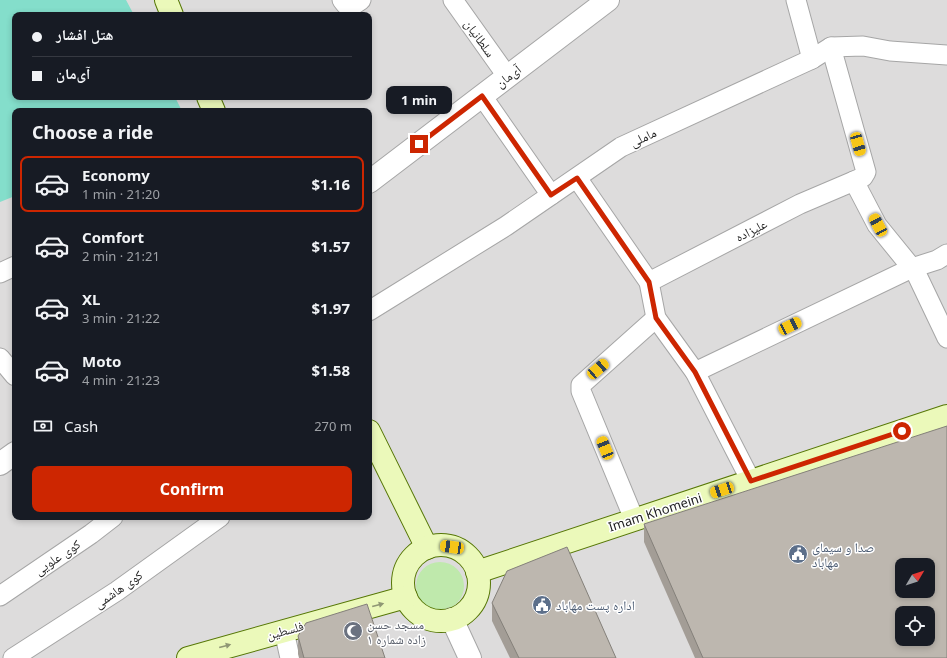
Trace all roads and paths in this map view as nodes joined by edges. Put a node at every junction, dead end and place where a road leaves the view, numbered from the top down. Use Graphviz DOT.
graph roads {
  1 [pos="166,0"];
  2 [pos="342,0"];
  3 [pos="361,0"];
  4 [pos="453,0"];
  5 [pos="608,0"];
  6 [pos="796,0"];
  7 [pos="171,12"];
  8 [pos="831,47"];
  9 [pos="947,55"];
  10 [pos="812,59"];
  11 [pos="507,76"];
  12 [pos="482,96"];
  13 [pos="577,178"];
  14 [pos="372,180"];
  15 [pos="854,181"];
  16 [pos="551,195"];
  17 [pos="947,254"];
  18 [pos="12,267"];
  19 [pos="912,268"];
  20 [pos="0,272"];
  21 [pos="649,282"];
  22 [pos="372,309"];
  23 [pos="656,318"];
  24 [pos="947,338"];
  25 [pos="0,358"];
  26 [pos="12,372"];
  27 [pos="695,372"];
  28 [pos="947,416"];
  29 [pos="372,437"];
  30 [pos="372,452"];
  31 [pos="12,455"];
  32 [pos="0,464"];
  33 [pos="751,481"];
  34 [pos="634,519"];
  35 [pos="109,520"];
  36 [pos="216,520"];
  37 [pos="424,549"];
  38 [pos="477,572"];
  39 [pos="0,596"];
  40 [pos="406,597"];
  41 [pos="452,619"];
  42 [pos="284,631"];
  43 [pos="13,658"];
  44 [pos="188,658"];
  45 [pos="290,658"];
  46 [pos="470,658"];
  1 -- 7 [label="main road"];
  2 -- 3 [label="street"];
  4 -- 11 [label="street, سلطانیان"];
  5 -- 11 [label="street, آی‌مان"];
  6 -- 10 [label="street"];
  8 -- 9 [label="street"];
  8 -- 10 [label="street, ماملی"];
  8 -- 15 [label="street"];
  10 -- 13 [label="street, ماملی"];
  11 -- 12 [label="street, آی‌مان"];
  12 -- 14 [label="street, آی‌مان"];
  12 -- 16 [label="street"];
  13 -- 16 [label="street, ماملی"];
  13 -- 21 [label="street"];
  15 -- 19 [label="street"];
  15 -- 21 [label="street, علیزاده"];
  16 -- 22 [label="street, ماملی"];
  17 -- 19 [label="street"];
  18 -- 20 [label="street"];
  19 -- 24 [label="street"];
  19 -- 27 [label="street"];
  21 -- 23 [label="street"];
  23 -- 27 [label="street"];
  23 -- 34 [label="street"];
  25 -- 26 [label="street"];
  27 -- 33 [label="street"];
  28 -- 33 [label="main road, Imam Khomeini"];
  29 -- 37 [label="main road"];
  30 -- 37 [label="main road"];
  31 -- 32 [label="street"];
  33 -- 34 [label="main road, Imam Khomeini"];
  34 -- 38 [label="main road, Imam Khomeini"];
  35 -- 39 [label="street, کوی علویی"];
  36 -- 43 [label="street, کوی هاشمی"];
  37 -- 38 [label="main road"];
  37 -- 40 [label="main road"];
  38 -- 41 [label="main road"];
  40 -- 41 [label="main road"];
  42 -- 40 [label="main road, فلسطین, one-way"];
  41 -- 46 [label="street"];
  44 -- 42 [label="main road, فلسطین, one-way"];
  42 -- 45 [label="street"];
}
